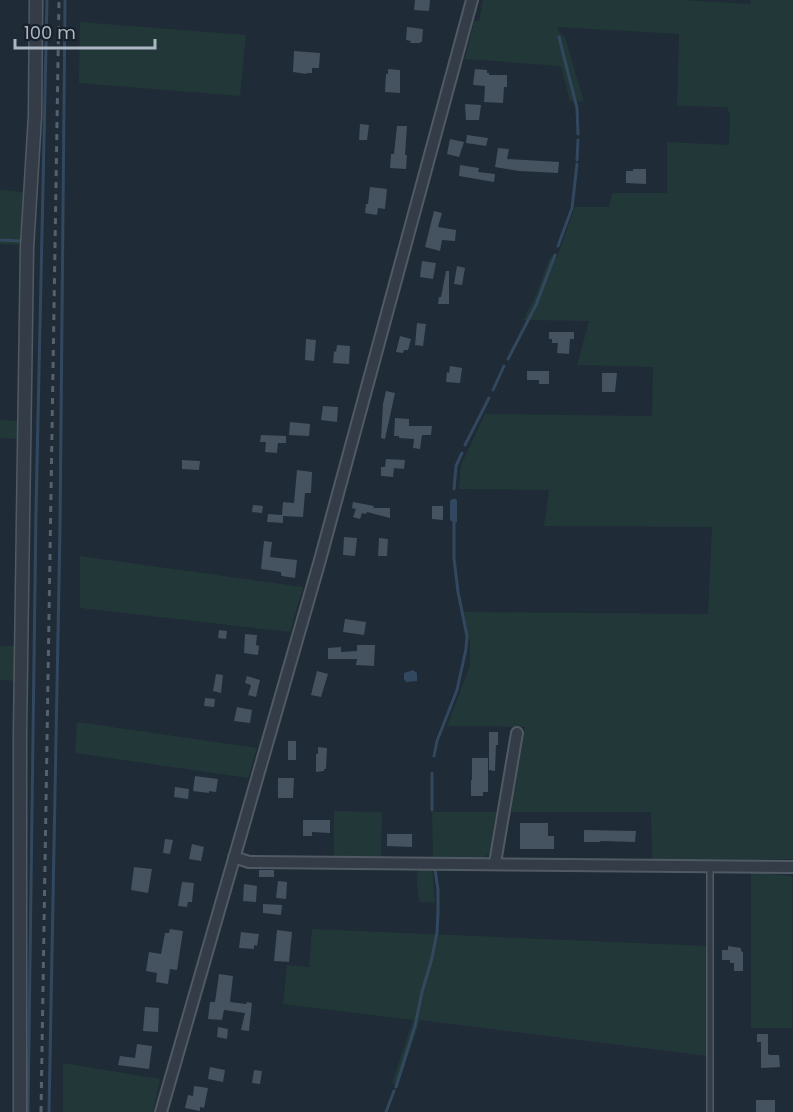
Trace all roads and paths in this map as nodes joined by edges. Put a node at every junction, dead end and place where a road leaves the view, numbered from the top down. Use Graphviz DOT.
graph roads {
  1 [pos="36,0"];
  2 [pos="472,0"];
  3 [pos="517,733"];
  4 [pos="234,857"];
  5 [pos="495,863"];
  6 [pos="710,865"];
  7 [pos="793,867"];
  8 [pos="20,1112"];
  9 [pos="161,1112"];
  10 [pos="710,1112"];
  1 -- 8 [label="street"];
  2 -- 4 [label="street"];
  3 -- 5 [label="street"];
  4 -- 5 [label="street"];
  4 -- 9 [label="street"];
  5 -- 6 [label="street"];
  6 -- 7 [label="street"];
  6 -- 10 [label="lane"];
}
